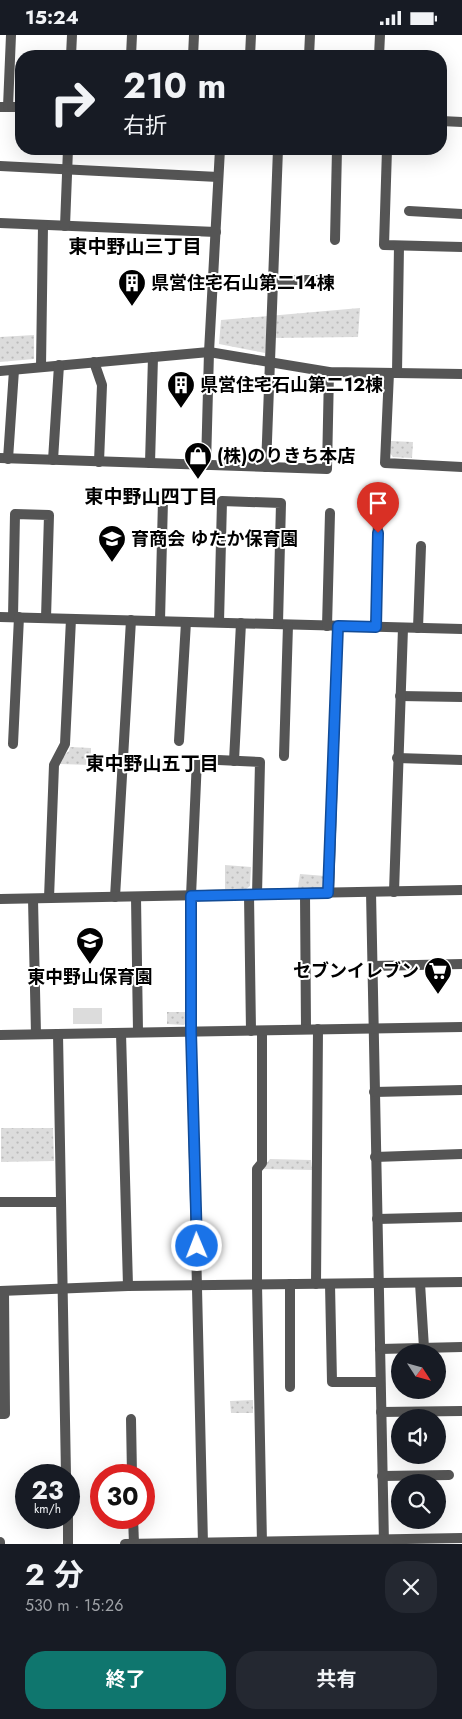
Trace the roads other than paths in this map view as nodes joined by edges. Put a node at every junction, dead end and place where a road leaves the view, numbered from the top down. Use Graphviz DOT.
graph roads {
  1 [pos="11,35"];
  2 [pos="72,35"];
  3 [pos="132,35"];
  4 [pos="194,35"];
  5 [pos="251,35"];
  6 [pos="310,35"];
  7 [pos="380,35"];
  8 [pos="71,50"];
  9 [pos="131,50"];
  10 [pos="193,50"];
  11 [pos="250,50"];
  12 [pos="309,50"];
  13 [pos="379,50"];
  14 [pos="4,107"];
  15 [pos="447,121"];
  16 [pos="462,122"];
  17 [pos="68,155"];
  18 [pos="220,155"];
  19 [pos="278,155"];
  20 [pos="337,155"];
  21 [pos="387,155"];
  22 [pos="0,166"];
  23 [pos="68,169"];
  24 [pos="218,177"];
  25 [pos="409,211"];
  26 [pos="462,214"];
  27 [pos="0,223"];
  28 [pos="43,225"];
  29 [pos="65,226"];
  30 [pos="216,232"];
  31 [pos="335,240"];
  32 [pos="400,246"];
  33 [pos="462,247"];
  34 [pos="328,279"];
  35 [pos="273,280"];
  36 [pos="209,352"];
  37 [pos="153,357"];
  38 [pos="94,362"];
  39 [pos="270,363"];
  40 [pos="59,365"];
  41 [pos="41,367"];
  42 [pos="14,370"];
  43 [pos="0,371"];
  44 [pos="329,372"];
  45 [pos="393,373"];
  46 [pos="462,374"];
  47 [pos="4,459"];
  48 [pos="53,460"];
  49 [pos="99,462"];
  50 [pos="150,463"];
  51 [pos="206,465"];
  52 [pos="266,467"];
  53 [pos="462,467"];
  54 [pos="163,500"];
  55 [pos="330,513"];
  56 [pos="378,514"];
  57 [pos="421,546"];
  58 [pos="0,617"];
  59 [pos="16,617"];
  60 [pos="46,618"];
  61 [pos="71,619"];
  62 [pos="131,620"];
  63 [pos="160,621"];
  64 [pos="186,622"];
  65 [pos="219,623"];
  66 [pos="241,623"];
  67 [pos="283,625"];
  68 [pos="333,626"];
  69 [pos="376,627"];
  70 [pos="403,628"];
  71 [pos="418,628"];
  72 [pos="462,629"];
  73 [pos="400,696"];
  74 [pos="462,697"];
  75 [pos="180,741"];
  76 [pos="13,744"];
  77 [pos="284,755"];
  78 [pos="397,758"];
  79 [pos="462,760"];
  80 [pos="234,761"];
  81 [pos="462,890"];
  82 [pos="371,892"];
  83 [pos="394,892"];
  84 [pos="328,893"];
  85 [pos="304,894"];
  86 [pos="253,895"];
  87 [pos="191,896"];
  88 [pos="115,897"];
  89 [pos="136,897"];
  90 [pos="49,898"];
  91 [pos="0,899"];
  92 [pos="33,899"];
  93 [pos="462,964"];
  94 [pos="372,966"];
  95 [pos="462,1027"];
  96 [pos="306,1029"];
  97 [pos="318,1029"];
  98 [pos="374,1029"];
  99 [pos="251,1031"];
  100 [pos="262,1031"];
  101 [pos="191,1032"];
  102 [pos="121,1033"];
  103 [pos="138,1033"];
  104 [pos="36,1034"];
  105 [pos="58,1034"];
  106 [pos="0,1035"];
  107 [pos="462,1091"];
  108 [pos="374,1092"];
  109 [pos="462,1154"];
  110 [pos="375,1157"];
  111 [pos="0,1202"];
  112 [pos="60,1202"];
  113 [pos="462,1217"];
  114 [pos="377,1219"];
  115 [pos="462,1282"];
  116 [pos="330,1283"];
  117 [pos="377,1283"];
  118 [pos="420,1283"];
  119 [pos="290,1284"];
  120 [pos="316,1284"];
  121 [pos="198,1285"];
  122 [pos="257,1285"];
  123 [pos="128,1286"];
  124 [pos="61,1289"];
  125 [pos="2,1291"];
  126 [pos="424,1344"];
  127 [pos="446,1347"];
  128 [pos="462,1347"];
  129 [pos="380,1349"];
  130 [pos="391,1349"];
  131 [pos="380,1382"];
  132 [pos="290,1387"];
  133 [pos="381,1411"];
  134 [pos="462,1411"];
  135 [pos="0,1414"];
  136 [pos="131,1419"];
  137 [pos="66,1464"];
  138 [pos="132,1464"];
  139 [pos="449,1475"];
  140 [pos="382,1476"];
  141 [pos="68,1529"];
  142 [pos="133,1529"];
  143 [pos="462,1538"];
  144 [pos="321,1542"];
  145 [pos="384,1542"];
  146 [pos="202,1543"];
  147 [pos="262,1543"];
  148 [pos="68,1544"];
  149 [pos="125,1544"];
  150 [pos="134,1544"];
  1 -- 14 [label="street"];
  2 -- 8 [label="street"];
  3 -- 9 [label="street"];
  4 -- 10 [label="street"];
  5 -- 11 [label="street"];
  6 -- 12 [label="street"];
  7 -- 13 [label="street"];
  15 -- 16 [label="street"];
  17 -- 23 [label="street"];
  18 -- 24 [label="street"];
  19 -- 35 [label="street"];
  20 -- 31 [label="street"];
  21 -- 32 [label="street"];
  22 -- 23 [label="street"];
  23 -- 24 [label="street"];
  23 -- 29 [label="street"];
  24 -- 30 [label="street"];
  25 -- 26 [label="street"];
  27 -- 28 [label="street"];
  28 -- 29 [label="street"];
  28 -- 41 [label="street"];
  29 -- 30 [label="street"];
  30 -- 36 [label="street"];
  32 -- 33 [label="street"];
  32 -- 45 [label="street"];
  34 -- 35 [label="street"];
  35 -- 39 [label="street"];
  36 -- 37 [label="street"];
  36 -- 39 [label="street"];
  36 -- 51 [label="street"];
  37 -- 38 [label="street"];
  37 -- 50 [label="street"];
  38 -- 40 [label="street"];
  38 -- 49 [label="street"];
  39 -- 44 [label="street"];
  39 -- 52 [label="street"];
  40 -- 41 [label="street"];
  40 -- 48 [label="street"];
  41 -- 42 [label="street"];
  42 -- 43 [label="street"];
  42 -- 47 [label="street"];
  44 -- 45 [label="street"];
  44 -- 52 [label="street"];
  45 -- 46 [label="street"];
  45 -- 53 [label="street"];
  47 -- 48 [label="street"];
  48 -- 49 [label="street"];
  49 -- 50 [label="street"];
  50 -- 51 [label="street"];
  51 -- 52 [label="street"];
  54 -- 63 [label="street"];
  55 -- 68 [label="street"];
  56 -- 69 [label="street"];
  57 -- 71 [label="street"];
  58 -- 59 [label="street"];
  59 -- 60 [label="street"];
  59 -- 60 [label="street"];
  59 -- 76 [label="street"];
  60 -- 61 [label="street"];
  61 -- 62 [label="street"];
  61 -- 90 [label="street"];
  62 -- 63 [label="street"];
  62 -- 88 [label="street"];
  63 -- 64 [label="street"];
  64 -- 65 [label="street"];
  64 -- 75 [label="street"];
  65 -- 66 [label="street"];
  65 -- 67 [label="street"];
  66 -- 67 [label="street"];
  66 -- 80 [label="street"];
  67 -- 68 [label="street"];
  67 -- 77 [label="street"];
  68 -- 69 [label="street"];
  68 -- 84 [label="street"];
  69 -- 70 [label="street"];
  70 -- 71 [label="street"];
  70 -- 73 [label="street"];
  71 -- 72 [label="street"];
  73 -- 74 [label="street"];
  73 -- 78 [label="street"];
  78 -- 79 [label="street"];
  78 -- 83 [label="street"];
  80 -- 86 [label="street"];
  80 -- 87 [label="street"];
  81 -- 83 [label="street"];
  82 -- 83 [label="street"];
  82 -- 84 [label="street"];
  82 -- 94 [label="street"];
  84 -- 85 [label="street"];
  85 -- 86 [label="street"];
  85 -- 96 [label="street"];
  86 -- 87 [label="street"];
  86 -- 99 [label="street"];
  87 -- 89 [label="street"];
  87 -- 101 [label="street"];
  88 -- 89 [label="street"];
  88 -- 90 [label="street"];
  89 -- 103 [label="street"];
  90 -- 92 [label="street"];
  91 -- 92 [label="street"];
  92 -- 104 [label="street"];
  93 -- 94 [label="street"];
  94 -- 98 [label="street"];
  95 -- 98 [label="street"];
  96 -- 97 [label="street"];
  96 -- 100 [label="street"];
  97 -- 98 [label="street"];
  97 -- 120 [label="street"];
  98 -- 108 [label="street"];
  99 -- 100 [label="street"];
  99 -- 101 [label="street"];
  100 -- 122 [label="street"];
  101 -- 103 [label="street"];
  101 -- 121 [label="street"];
  102 -- 103 [label="street"];
  102 -- 105 [label="street"];
  102 -- 123 [label="street"];
  104 -- 105 [label="street"];
  104 -- 106 [label="street"];
  105 -- 112 [label="street"];
  107 -- 108 [label="street"];
  108 -- 110 [label="street"];
  109 -- 110 [label="street"];
  110 -- 114 [label="street"];
  111 -- 112 [label="street"];
  112 -- 124 [label="street"];
  113 -- 114 [label="street"];
  114 -- 117 [label="street"];
  115 -- 118 [label="street"];
  116 -- 117 [label="street"];
  116 -- 120 [label="street"];
  116 -- 131 [label="street"];
  117 -- 118 [label="street"];
  117 -- 129 [label="street"];
  118 -- 126 [label="street"];
  119 -- 120 [label="street"];
  119 -- 122 [label="street"];
  119 -- 132 [label="street"];
  121 -- 122 [label="street"];
  121 -- 123 [label="street"];
  121 -- 146 [label="street"];
  122 -- 147 [label="street"];
  123 -- 124 [label="street"];
  124 -- 125 [label="street"];
  124 -- 137 [label="street"];
  125 -- 135 [label="street"];
  127 -- 128 [label="street"];
  129 -- 130 [label="street"];
  129 -- 131 [label="street"];
  131 -- 133 [label="street"];
  133 -- 134 [label="street"];
  133 -- 140 [label="street"];
  136 -- 138 [label="street"];
  139 -- 140 [label="street"];
  140 -- 145 [label="street"];
  141 -- 148 [label="street"];
  142 -- 150 [label="street"];
  143 -- 145 [label="street"];
  144 -- 145 [label="street"];
  144 -- 147 [label="street"];
  146 -- 147 [label="street"];
  146 -- 150 [label="street"];
  149 -- 150 [label="street"];
}
